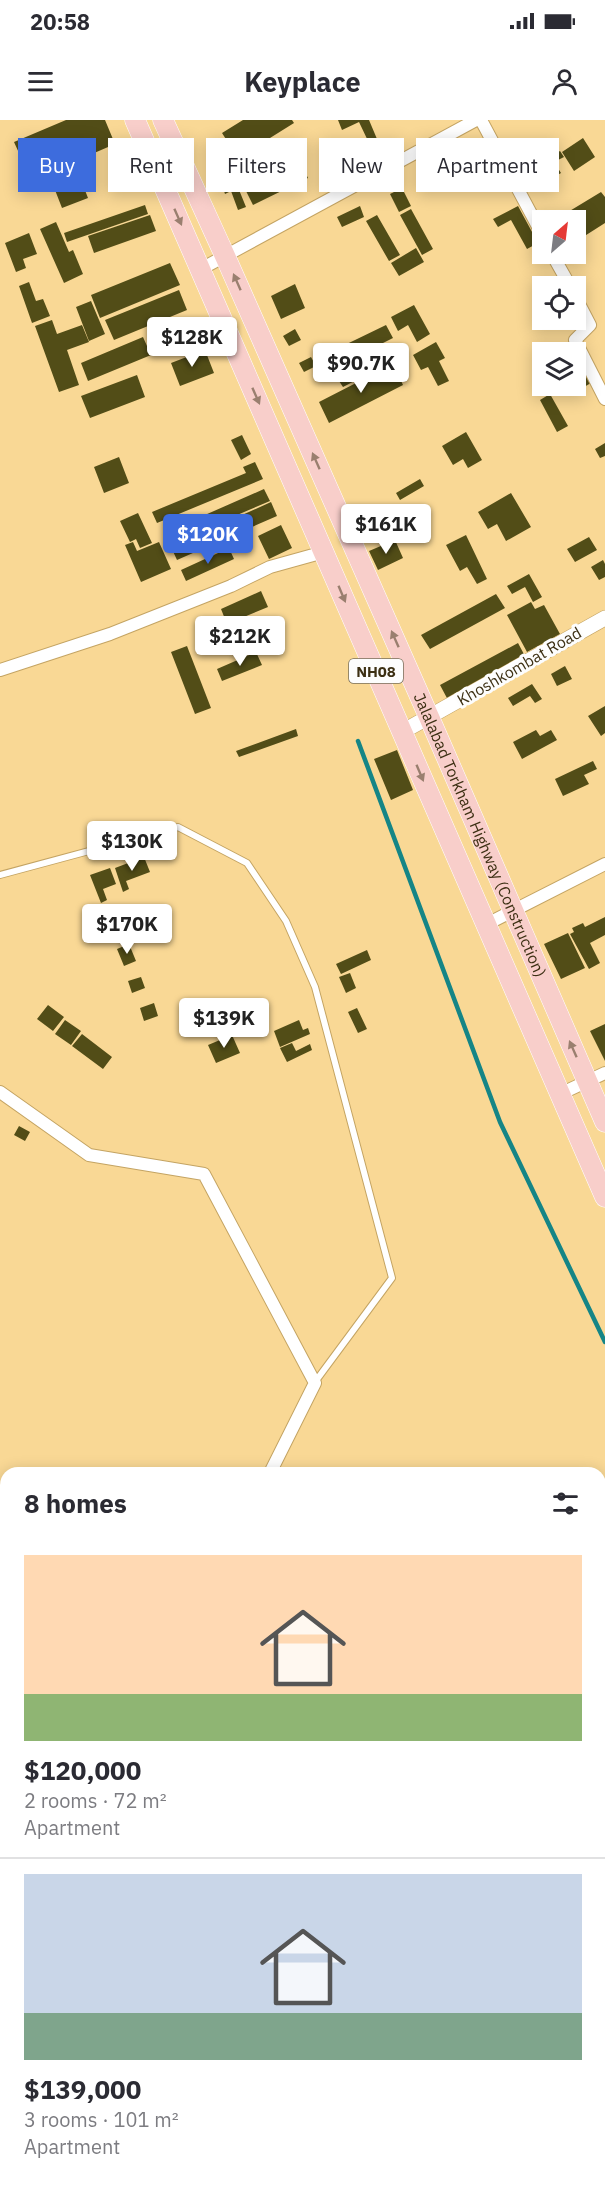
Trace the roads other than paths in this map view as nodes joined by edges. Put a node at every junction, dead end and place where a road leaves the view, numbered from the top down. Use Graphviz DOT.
graph roads {
  1 [pos="135,120"];
  2 [pos="163,120"];
  3 [pos="476,120"];
  4 [pos="481,120"];
  5 [pos="143,138"];
  6 [pos="171,138"];
  7 [pos="194,191"];
  8 [pos="167,192"];
  9 [pos="532,215"];
  10 [pos="225,256"];
  11 [pos="201,269"];
  12 [pos="585,330"];
  13 [pos="605,399"];
  14 [pos="324,552"];
  15 [pos="605,618"];
  16 [pos="0,670"];
  17 [pos="429,717"];
  18 [pos="402,732"];
  19 [pos="605,864"];
  20 [pos="0,875"];
  21 [pos="513,910"];
  22 [pos="485,925"];
  23 [pos="596,1077"];
  24 [pos="0,1092"];
  25 [pos="560,1094"];
  26 [pos="605,1122"];
  27 [pos="605,1197"];
  28 [pos="315,1383"];
  29 [pos="273,1467"];
  1 -- 5 [label="highway, NH08"];
  2 -- 6 [label="highway, Jalalabad Torkham Highway (Construction) / NH08"];
  3 -- 10 [label="street"];
  4 -- 9 [label="street"];
  7 -- 10 [label="highway, Jalalabad Torkham Highway (Construction) / NH08"];
  8 -- 11 [label="highway, NH08, one-way"];
  10 -- 11 [label="street"];
  17 -- 10 [label="highway, Jalalabad Torkham Highway (Construction) / NH08, one-way"];
  11 -- 14 [label="highway, NH08, one-way"];
  12 -- 13 [label="street"];
  14 -- 16 [label="street"];
  14 -- 18 [label="highway, NH08, one-way"];
  15 -- 17 [label="street, Khoshkombat Road"];
  17 -- 18 [label="street, Khoshkombat Road"];
  17 -- 21 [label="highway, Jalalabad Torkham Highway (Construction) / NH08"];
  18 -- 22 [label="highway, NH08, one-way"];
  19 -- 21 [label="street"];
  20 -- 28 [label="lane"];
  21 -- 22 [label="street"];
  23 -- 21 [label="highway, Jalalabad Torkham Highway (Construction) / NH08, one-way"];
  22 -- 25 [label="highway, NH08"];
  23 -- 25 [label="street"];
  23 -- 26 [label="highway, Jalalabad Torkham Highway (Construction) / NH08"];
  24 -- 28 [label="street"];
  25 -- 27 [label="highway, NH08"];
  28 -- 29 [label="street"];
}
